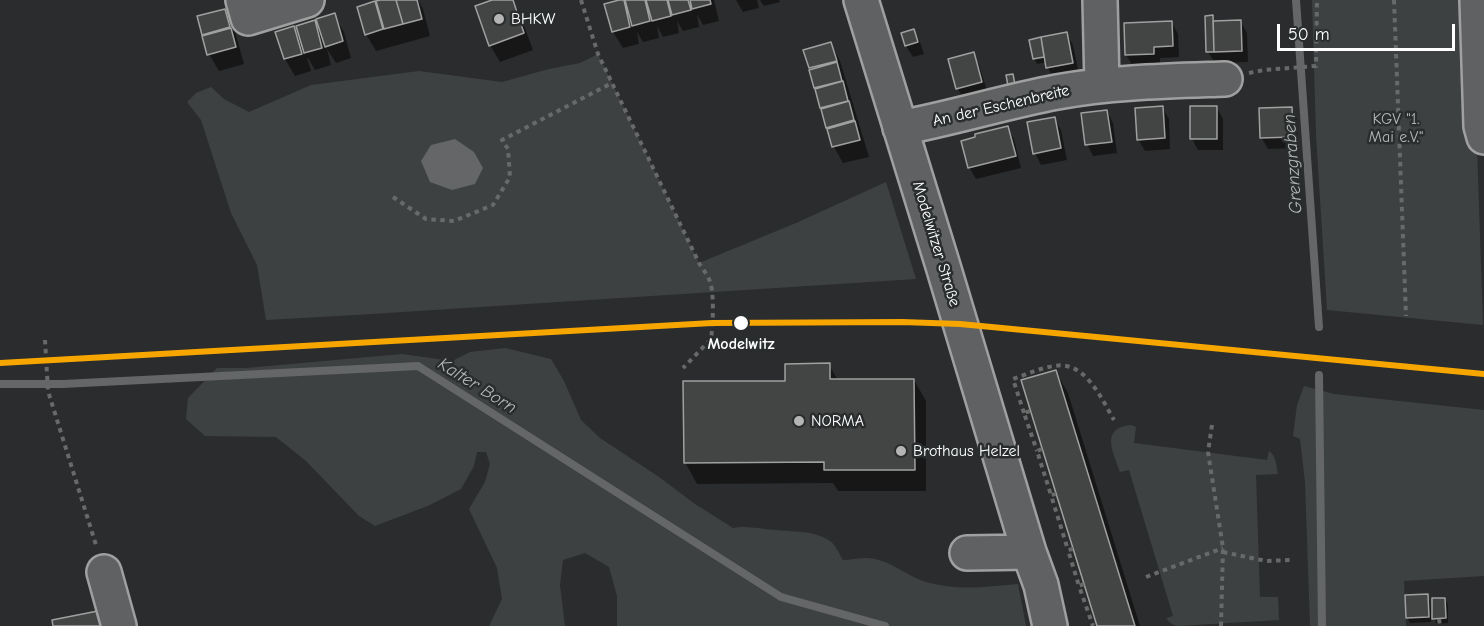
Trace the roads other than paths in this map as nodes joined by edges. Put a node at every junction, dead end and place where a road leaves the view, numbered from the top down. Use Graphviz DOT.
graph roads {
  1 [pos="243,0"];
  2 [pos="307,0"];
  3 [pos="861,0"];
  4 [pos="1100,0"];
  5 [pos="1477,0"];
  6 [pos="1225,79"];
  7 [pos="1102,85"];
  8 [pos="900,128"];
  9 [pos="1484,138"];
  10 [pos="1029,552"];
  11 [pos="966,553"];
  12 [pos="104,572"];
  13 [pos="119,626"];
  14 [pos="1050,626"];
  1 -- 2 [label="street"];
  3 -- 8 [label="street, Modelwitzer Straße"];
  4 -- 7 [label="street"];
  5 -- 9 [label="street"];
  6 -- 7 [label="street, An der Eschenbreite"];
  7 -- 8 [label="street, An der Eschenbreite"];
  8 -- 10 [label="street, Modelwitzer Straße"];
  10 -- 11 [label="street"];
  10 -- 14 [label="street, Modelwitzer Straße"];
  12 -- 13 [label="street"];
}
